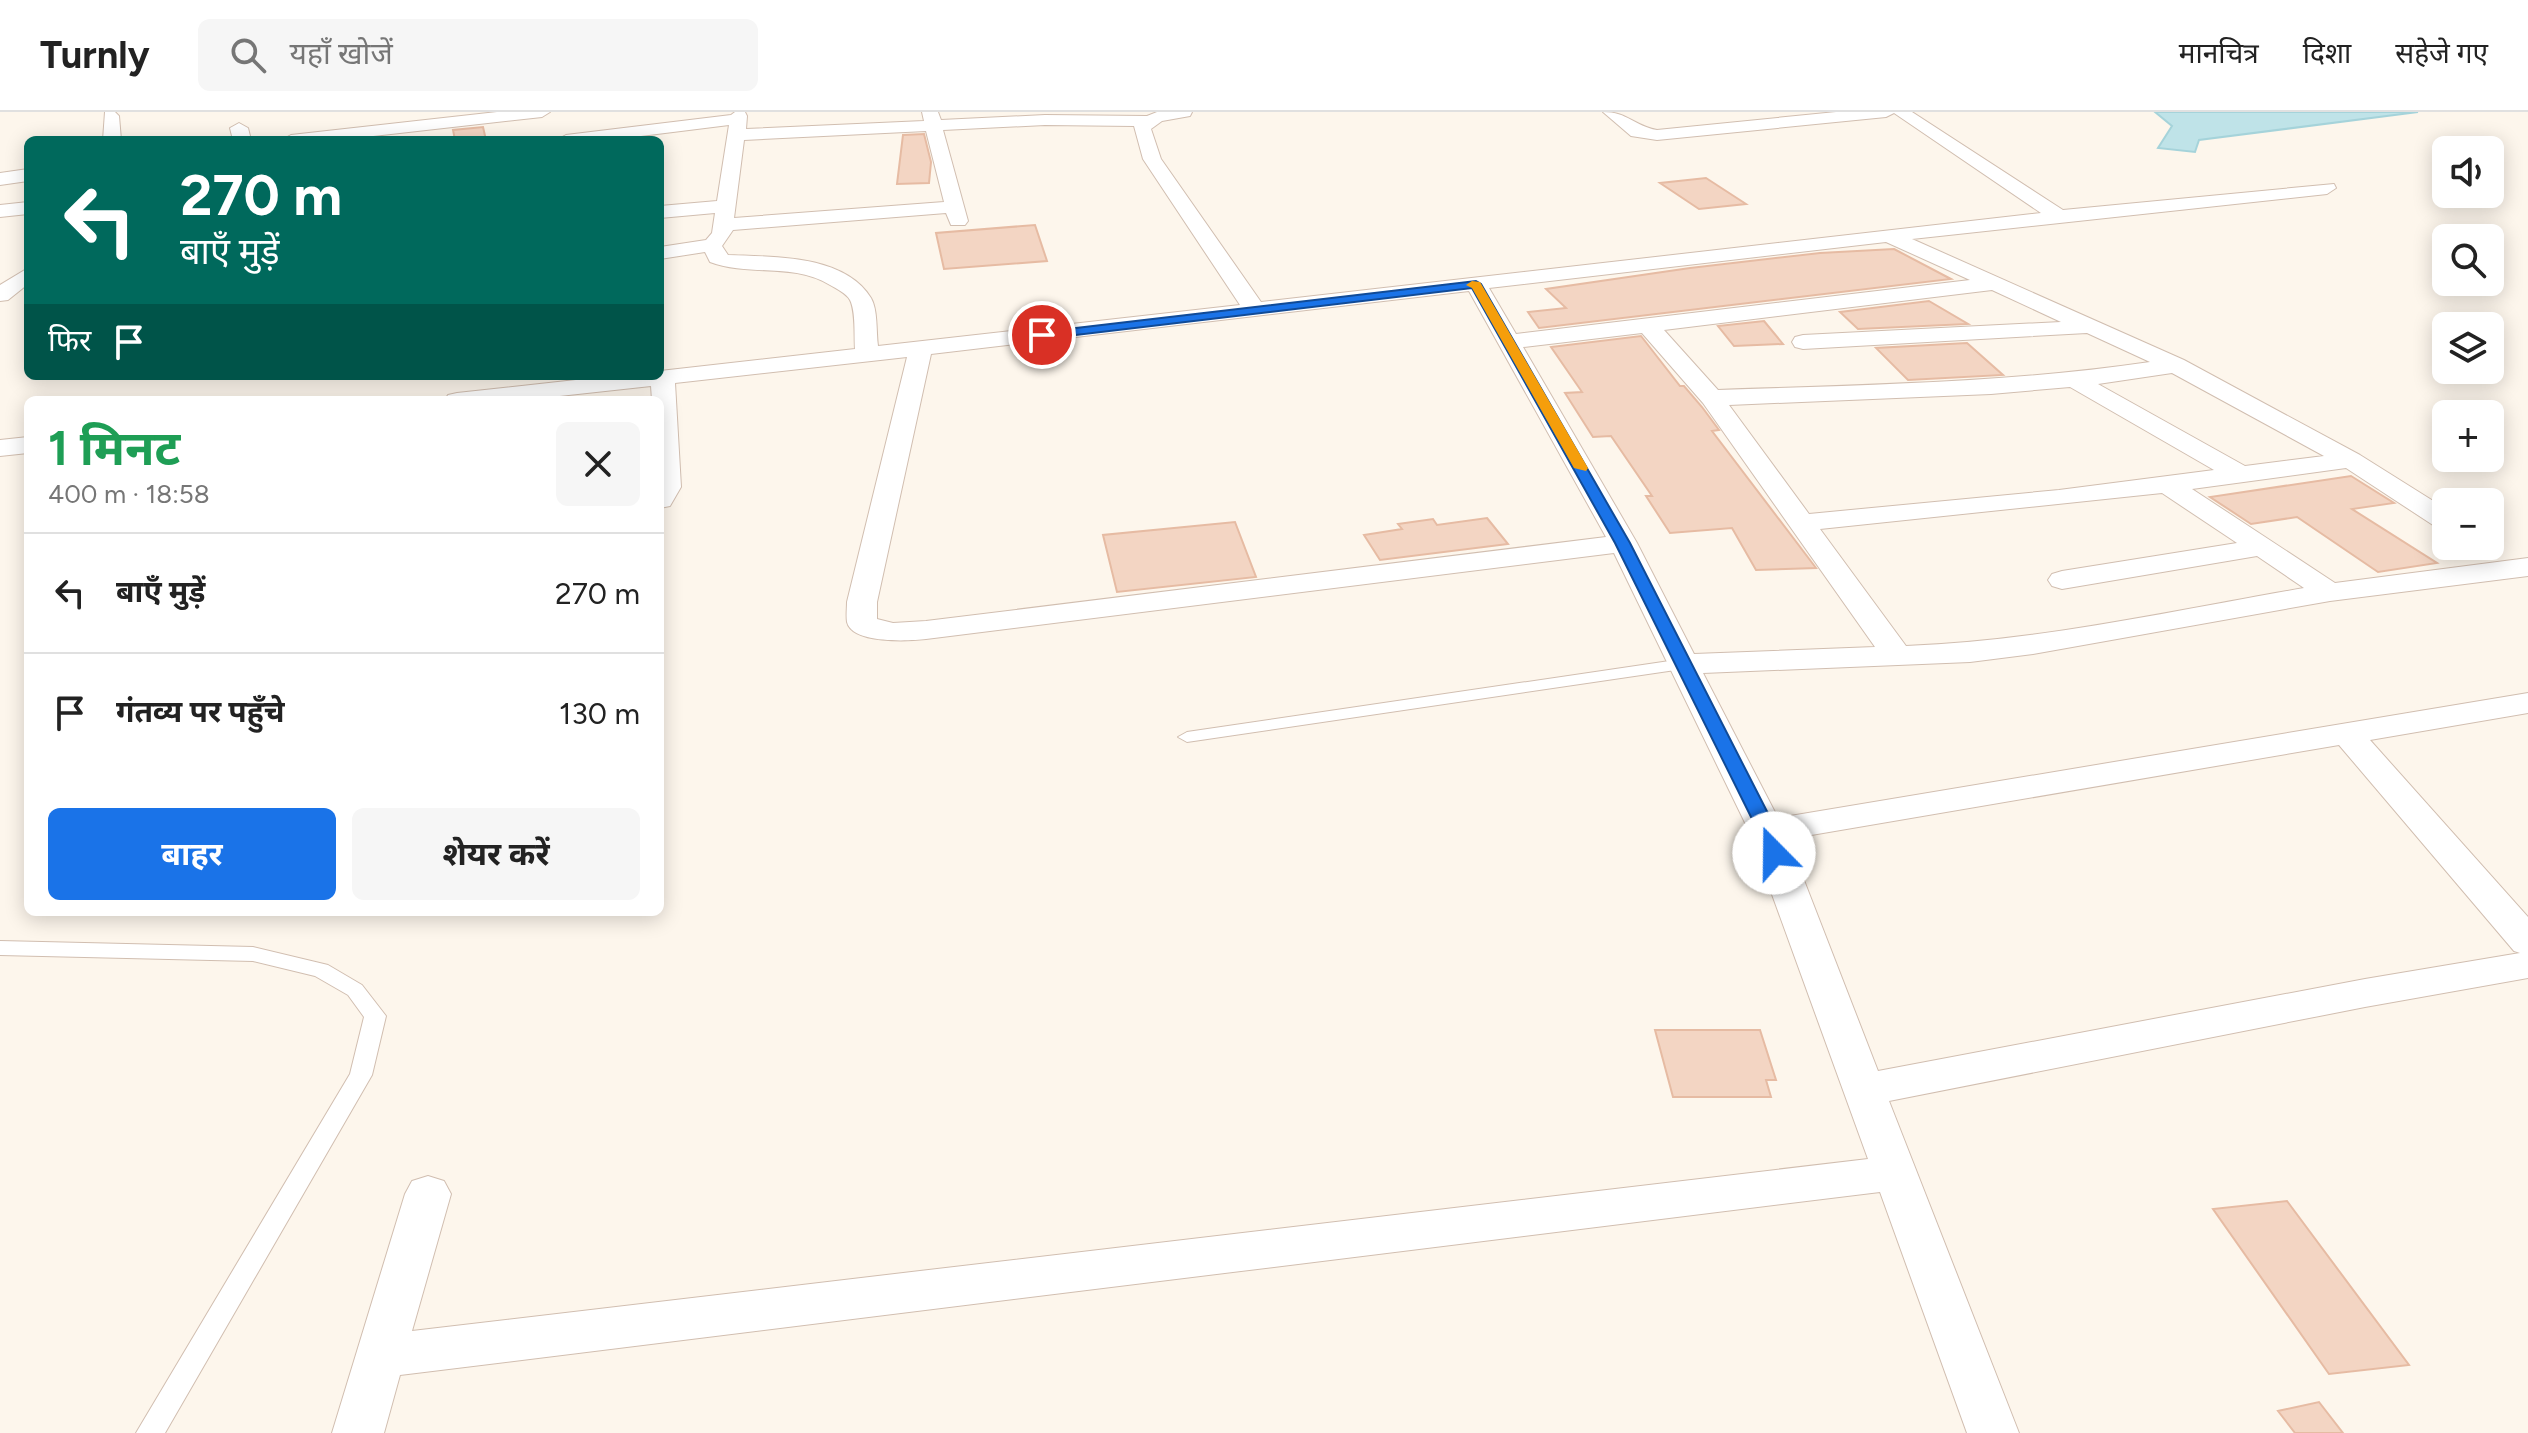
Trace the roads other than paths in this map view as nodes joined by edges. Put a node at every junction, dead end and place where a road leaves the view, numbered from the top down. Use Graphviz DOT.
graph roads {
  1 [pos="368,112"];
  2 [pos="1184,112"];
  3 [pos="1611,112"];
  4 [pos="1886,112"];
  5 [pos="1901,112"];
  6 [pos="1857,113"];
  7 [pos="487,115"];
  8 [pos="111,116"];
  9 [pos="543,117"];
  10 [pos="933,119"];
  11 [pos="1147,121"];
  12 [pos="738,122"];
  13 [pos="372,130"];
  14 [pos="1880,130"];
  15 [pos="112,136"];
  16 [pos="323,136"];
  17 [pos="496,136"];
  18 [pos="604,136"];
  19 [pos="24,176"];
  20 [pos="0,179"];
  21 [pos="2327,188"];
  22 [pos="855,195"];
  23 [pos="954,206"];
  24 [pos="730,209"];
  25 [pos="664,212"];
  26 [pos="2059,216"];
  27 [pos="1887,235"];
  28 [pos="712,245"];
  29 [pos="664,252"];
  30 [pos="24,277"];
  31 [pos="1476,284"];
  32 [pos="1991,284"];
  33 [pos="0,295"];
  34 [pos="1255,310"];
  35 [pos="1773,310"];
  36 [pos="1648,326"];
  37 [pos="2092,326"];
  38 [pos="1510,342"];
  39 [pos="1803,342"];
  40 [pos="920,350"];
  41 [pos="867,356"];
  42 [pos="2176,365"];
  43 [pos="664,378"];
  44 [pos="620,380"];
  45 [pos="2074,380"];
  46 [pos="1850,393"];
  47 [pos="490,396"];
  48 [pos="1712,398"];
  49 [pos="24,445"];
  50 [pos="0,448"];
  51 [pos="664,449"];
  52 [pos="2351,460"];
  53 [pos="2242,475"];
  54 [pos="2168,485"];
  55 [pos="664,494"];
  56 [pos="2432,512"];
  57 [pos="1802,523"];
  58 [pos="1623,543"];
  59 [pos="2262,547"];
  60 [pos="2504,557"];
  61 [pos="2525,569"];
  62 [pos="2062,580"];
  63 [pos="2330,592"];
  64 [pos="1897,656"];
  65 [pos="1683,664"];
  66 [pos="2528,703"];
  67 [pos="2346,733"];
  68 [pos="1187,737"];
  69 [pos="1767,831"];
  70 [pos="2528,942"];
  71 [pos="0,948"];
  72 [pos="2528,965"];
  73 [pos="1863,1090"];
  74 [pos="1895,1173"];
  75 [pos="428,1194"];
  76 [pos="380,1356"];
  77 [pos="150,1433"];
  78 [pos="358,1433"];
  79 [pos="1993,1433"];
  1 -- 13 [label="street"];
  2 -- 11 [label="street"];
  3 -- 6 [label="street"];
  4 -- 6 [label="street"];
  5 -- 26 [label="street"];
  6 -- 14 [label="street"];
  7 -- 9 [label="street"];
  7 -- 13 [label="street"];
  7 -- 17 [label="street"];
  8 -- 15 [label="street"];
  10 -- 11 [label="street"];
  10 -- 12 [label="street"];
  10 -- 23 [label="street"];
  11 -- 34 [label="street"];
  12 -- 18 [label="street"];
  12 -- 24 [label="street"];
  13 -- 16 [label="street"];
  19 -- 20 [label="street"];
  21 -- 26 [label="street"];
  22 -- 23 [label="street"];
  23 -- 24 [label="street"];
  24 -- 25 [label="street"];
  24 -- 28 [label="street"];
  26 -- 27 [label="street"];
  27 -- 31 [label="street"];
  27 -- 32 [label="street"];
  28 -- 29 [label="street"];
  28 -- 41 [label="street"];
  30 -- 33 [label="street"];
  31 -- 34 [label="street"];
  31 -- 38 [label="street"];
  32 -- 35 [label="street"];
  32 -- 37 [label="street"];
  34 -- 40 [label="street"];
  35 -- 36 [label="street"];
  35 -- 39 [label="street"];
  36 -- 38 [label="street"];
  36 -- 48 [label="street"];
  37 -- 39 [label="street"];
  37 -- 42 [label="street"];
  38 -- 58 [label="street"];
  39 -- 46 [label="street"];
  40 -- 41 [label="street"];
  40 -- 58 [label="street"];
  41 -- 43 [label="street"];
  42 -- 45 [label="street"];
  42 -- 52 [label="street"];
  44 -- 47 [label="street"];
  45 -- 46 [label="street"];
  45 -- 53 [label="street"];
  46 -- 48 [label="street"];
  48 -- 57 [label="street"];
  49 -- 50 [label="street"];
  51 -- 55 [label="street"];
  52 -- 53 [label="street"];
  52 -- 56 [label="street"];
  53 -- 54 [label="street"];
  54 -- 57 [label="street"];
  54 -- 59 [label="street"];
  57 -- 64 [label="street"];
  58 -- 65 [label="street"];
  59 -- 62 [label="street"];
  59 -- 63 [label="street"];
  60 -- 61 [label="street"];
  61 -- 63 [label="street"];
  63 -- 64 [label="street"];
  64 -- 65 [label="street"];
  65 -- 68 [label="lane"];
  65 -- 69 [label="street"];
  66 -- 67 [label="street"];
  67 -- 69 [label="street"];
  67 -- 70 [label="street"];
  69 -- 73 [label="street"];
  71 -- 77 [label="lane"];
  72 -- 73 [label="street"];
  73 -- 74 [label="street"];
  74 -- 76 [label="street"];
  74 -- 79 [label="street"];
  75 -- 76 [label="street"];
  76 -- 78 [label="street"];
}
